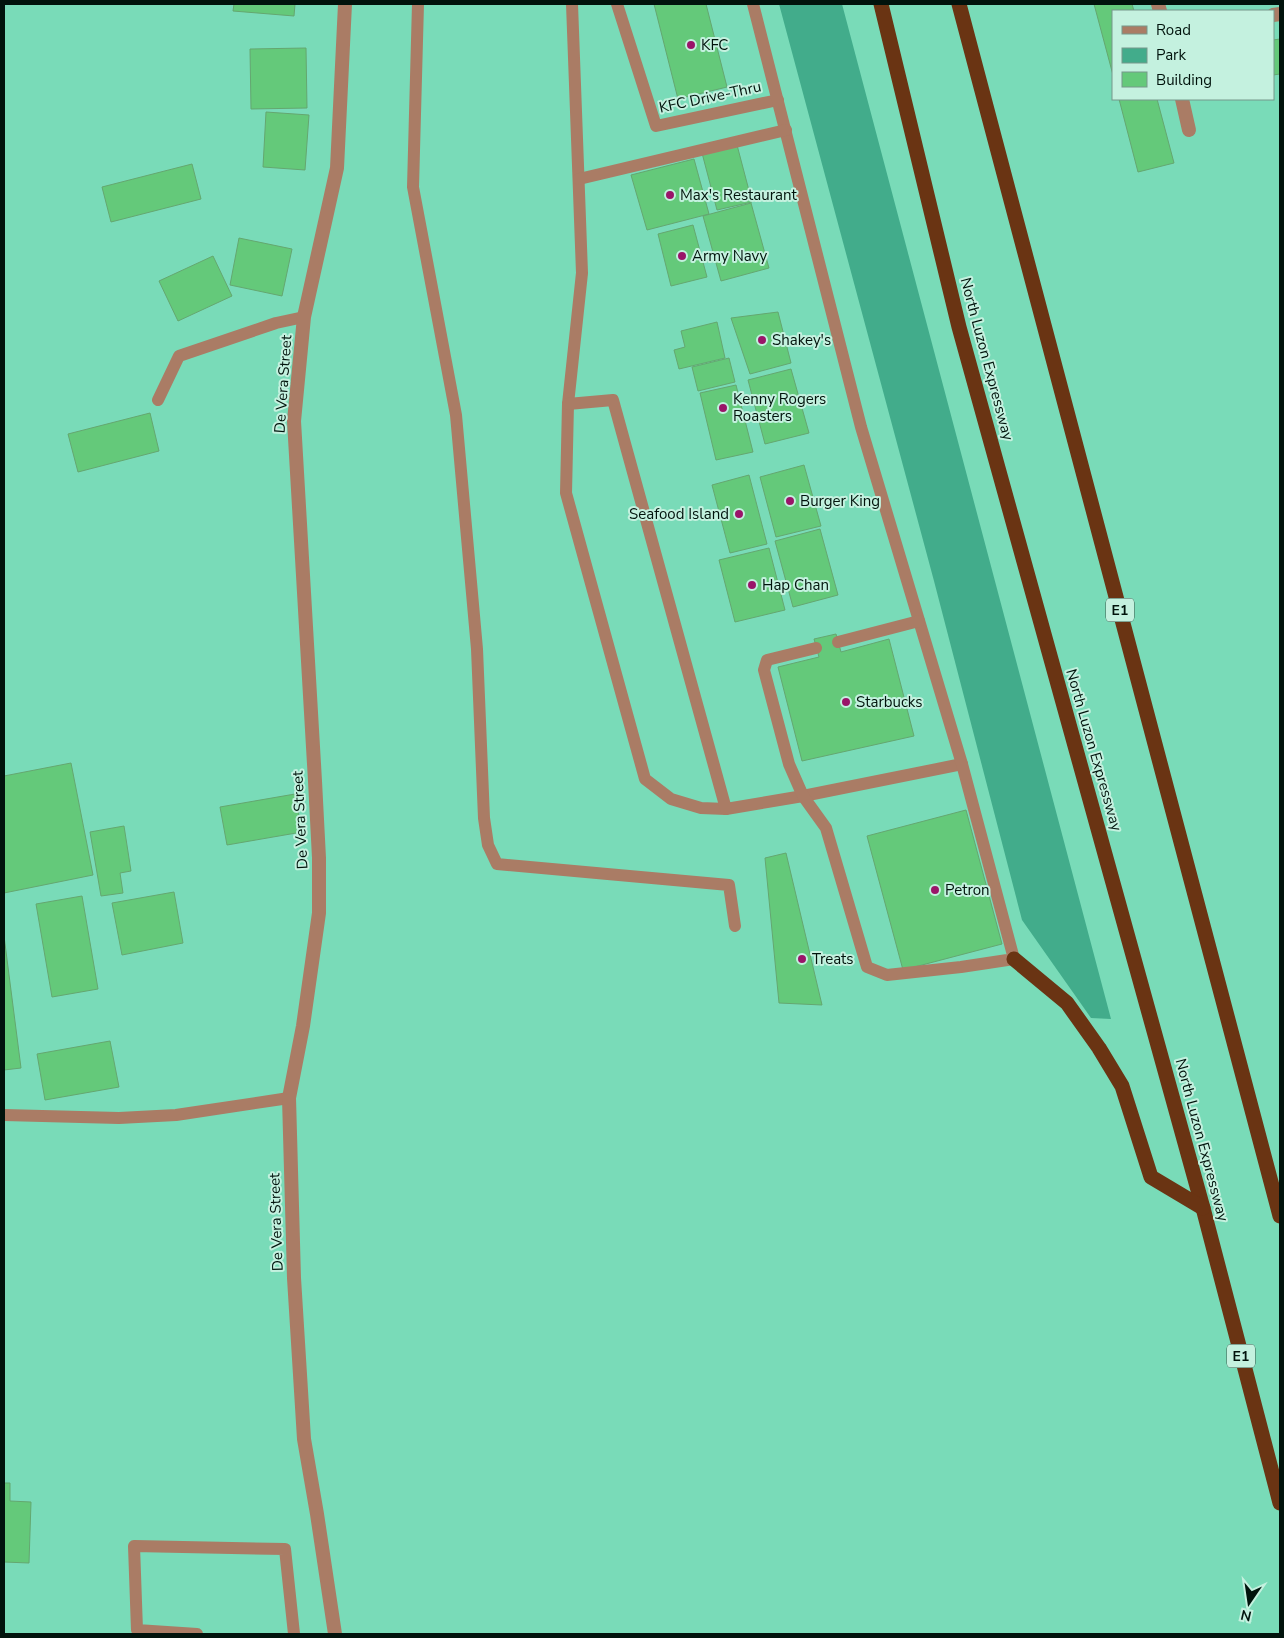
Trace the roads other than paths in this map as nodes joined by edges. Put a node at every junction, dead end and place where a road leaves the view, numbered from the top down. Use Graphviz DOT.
graph roads {
  1 [pos="345,4"];
  2 [pos="418,4"];
  3 [pos="572,4"];
  4 [pos="617,4"];
  5 [pos="754,4"];
  6 [pos="881,4"];
  7 [pos="960,4"];
  8 [pos="778,100"];
  9 [pos="1182,100"];
  10 [pos="786,130"];
  11 [pos="1189,130"];
  12 [pos="579,179"];
  13 [pos="304,317"];
  14 [pos="158,400"];
  15 [pos="568,404"];
  16 [pos="919,621"];
  17 [pos="838,642"];
  18 [pos="816,648"];
  19 [pos="962,764"];
  20 [pos="803,796"];
  21 [pos="726,809"];
  22 [pos="735,926"];
  23 [pos="1014,959"];
  24 [pos="289,1098"];
  25 [pos="4,1115"];
  26 [pos="1203,1208"];
  27 [pos="1280,1216"];
  28 [pos="1280,1503"];
  29 [pos="197,1634"];
  30 [pos="294,1634"];
  31 [pos="335,1634"];
  1 -- 13 [label="street, De Vera Street"];
  2 -- 22 [label="lane"];
  3 -- 12 [label="lane"];
  4 -- 8 [label="lane, KFC Drive-Thru"];
  5 -- 8 [label="lane"];
  6 -- 26 [label="highway, North Luzon Expressway / E1"];
  7 -- 27 [label="highway, E1"];
  8 -- 10 [label="lane"];
  9 -- 11 [label="street"];
  10 -- 12 [label="lane"];
  10 -- 16 [label="lane"];
  12 -- 15 [label="lane"];
  13 -- 14 [label="lane"];
  13 -- 24 [label="street, De Vera Street"];
  15 -- 21 [label="lane"];
  15 -- 21 [label="lane"];
  16 -- 17 [label="lane"];
  16 -- 19 [label="lane"];
  18 -- 20 [label="lane"];
  19 -- 20 [label="lane"];
  19 -- 23 [label="lane"];
  20 -- 21 [label="lane"];
  20 -- 23 [label="lane"];
  23 -- 26 [label="highway"];
  24 -- 25 [label="lane"];
  24 -- 31 [label="street, De Vera Street"];
  26 -- 28 [label="highway, North Luzon Expressway / E1"];
  29 -- 30 [label="lane"];
}
